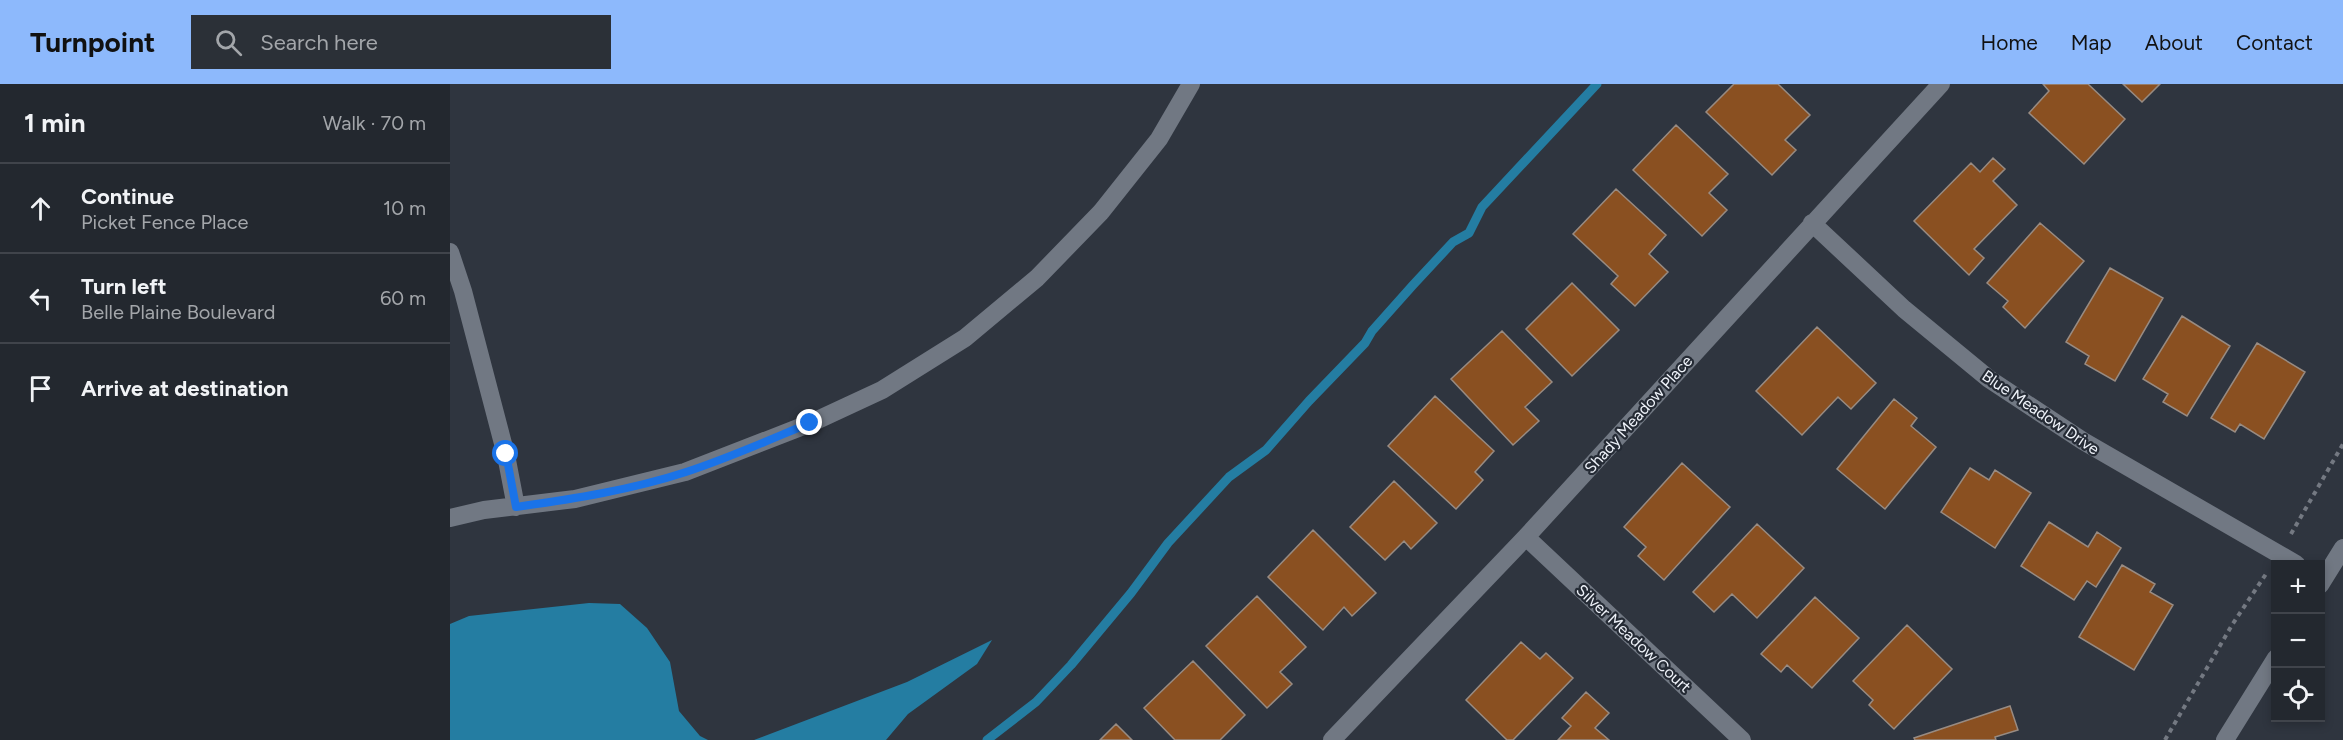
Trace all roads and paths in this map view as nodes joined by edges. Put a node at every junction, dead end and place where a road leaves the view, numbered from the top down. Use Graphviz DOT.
graph roads {
  1 [pos="1191,84"];
  2 [pos="1941,84"];
  3 [pos="1812,223"];
  4 [pos="450,252"];
  5 [pos="2343,444"];
  6 [pos="516,507"];
  7 [pos="450,518"];
  8 [pos="1526,537"];
  9 [pos="2343,548"];
  10 [pos="2279,555"];
  11 [pos="2288,560"];
  12 [pos="2325,576"];
  13 [pos="2271,666"];
  14 [pos="1332,740"];
  15 [pos="1742,740"];
  16 [pos="2165,740"];
  17 [pos="2225,740"];
  1 -- 6 [label="street"];
  2 -- 3 [label="street, Shady Meadow Place"];
  3 -- 8 [label="street, Shady Meadow Place"];
  3 -- 10 [label="street, Blue Meadow Drive"];
  4 -- 6 [label="street"];
  5 -- 10 [label="path"];
  6 -- 7 [label="street"];
  8 -- 14 [label="street, Shady Meadow Place"];
  8 -- 15 [label="street, Silver Meadow Court"];
  9 -- 12 [label="street"];
  10 -- 11 [label="street, Blue Meadow Drive"];
  10 -- 16 [label="path"];
  13 -- 17 [label="street"];
}
